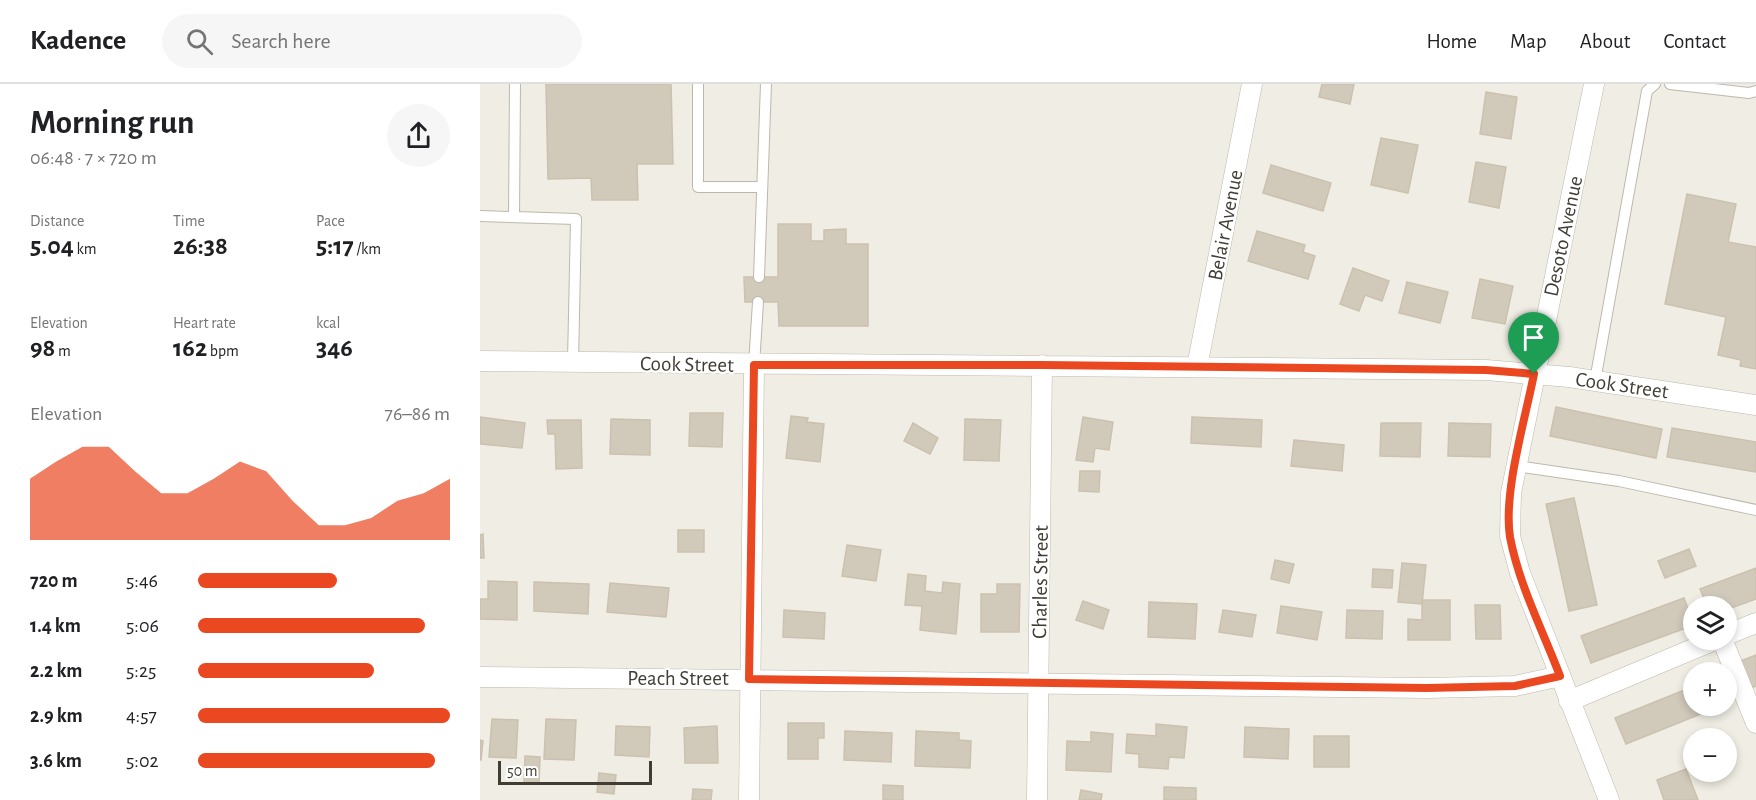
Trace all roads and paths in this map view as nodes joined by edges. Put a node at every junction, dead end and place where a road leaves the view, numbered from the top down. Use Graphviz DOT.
graph roads {
  1 [pos="515,84"];
  2 [pos="698,84"];
  3 [pos="766,84"];
  4 [pos="1252,84"];
  5 [pos="1594,84"];
  6 [pos="1655,84"];
  7 [pos="1670,84"];
  8 [pos="1756,91"];
  9 [pos="761,187"];
  10 [pos="480,216"];
  11 [pos="514,217"];
  12 [pos="759,277"];
  13 [pos="758,302"];
  14 [pos="480,361"];
  15 [pos="573,362"];
  16 [pos="754,365"];
  17 [pos="1042,365"];
  18 [pos="1197,367"];
  19 [pos="1534,374"];
  20 [pos="1595,381"];
  21 [pos="1756,405"];
  22 [pos="1516,466"];
  23 [pos="1756,510"];
  24 [pos="1756,623"];
  25 [pos="1737,631"];
  26 [pos="1692,650"];
  27 [pos="1726,650"];
  28 [pos="1560,676"];
  29 [pos="480,677"];
  30 [pos="749,679"];
  31 [pos="1039,682"];
  32 [pos="1569,701"];
  33 [pos="1756,723"];
  34 [pos="748,800"];
  35 [pos="1037,800"];
  36 [pos="1609,800"];
  1 -- 11 [label="lane"];
  2 -- 9 [label="lane"];
  3 -- 9 [label="lane"];
  4 -- 18 [label="street, Belair Avenue"];
  5 -- 19 [label="street, Desoto Avenue"];
  6 -- 20 [label="lane"];
  7 -- 8 [label="lane"];
  9 -- 12 [label="lane"];
  10 -- 11 [label="lane"];
  11 -- 15 [label="lane"];
  13 -- 16 [label="lane"];
  14 -- 15 [label="street, Cook Street"];
  15 -- 16 [label="street, Cook Street"];
  16 -- 17 [label="street, Cook Street"];
  16 -- 30 [label="street"];
  17 -- 18 [label="street, Cook Street"];
  17 -- 31 [label="street, Charles Street"];
  18 -- 19 [label="street, Cook Street"];
  19 -- 20 [label="street, Cook Street"];
  19 -- 22 [label="street, Desoto Avenue"];
  20 -- 21 [label="street, Cook Street"];
  22 -- 23 [label="lane"];
  22 -- 28 [label="street, Desoto Avenue"];
  24 -- 25 [label="street"];
  26 -- 32 [label="street"];
  27 -- 33 [label="street"];
  28 -- 31 [label="street, Peach Street"];
  28 -- 32 [label="street, Desoto Avenue"];
  29 -- 30 [label="street, Peach Street"];
  30 -- 31 [label="street, Peach Street"];
  30 -- 34 [label="street"];
  31 -- 35 [label="street, Charles Street"];
  32 -- 36 [label="street, Desoto Avenue"];
}
